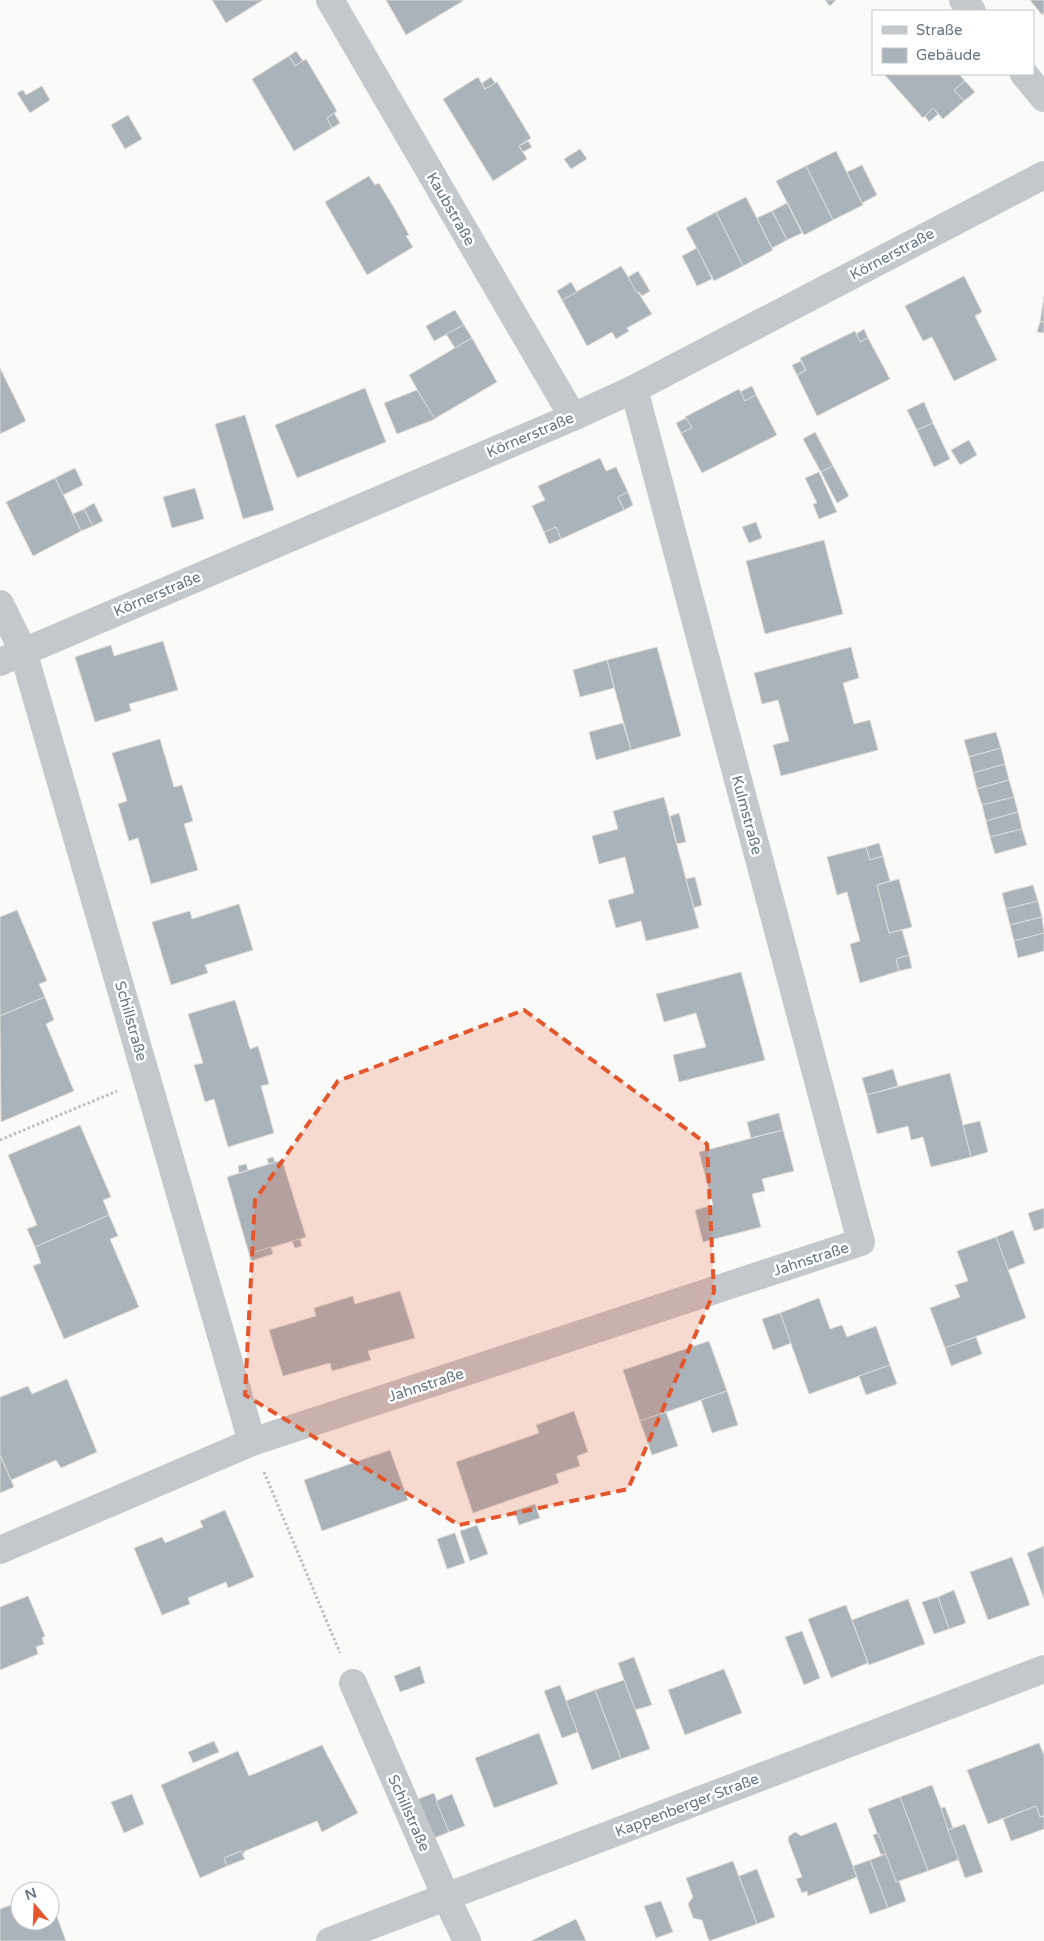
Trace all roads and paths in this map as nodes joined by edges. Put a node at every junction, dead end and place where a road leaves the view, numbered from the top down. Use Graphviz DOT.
graph roads {
  1 [pos="330,0"];
  2 [pos="963,0"];
  3 [pos="971,10"];
  4 [pos="1025,75"];
  5 [pos="1044,98"];
  6 [pos="1044,175"];
  7 [pos="634,389"];
  8 [pos="573,417"];
  9 [pos="0,604"];
  10 [pos="12,656"];
  11 [pos="147,1079"];
  12 [pos="0,1140"];
  13 [pos="861,1242"];
  14 [pos="252,1442"];
  15 [pos="0,1550"];
  16 [pos="1044,1669"];
  17 [pos="352,1683"];
  18 [pos="446,1897"];
  19 [pos="330,1941"];
  20 [pos="467,1941"];
  1 -- 8 [label="street, Kaubstraße"];
  2 -- 3 [label="street"];
  4 -- 5 [label="street"];
  6 -- 7 [label="street, Körnerstraße"];
  7 -- 8 [label="street, Körnerstraße"];
  7 -- 13 [label="street, Kulmstraße"];
  8 -- 10 [label="street, Körnerstraße"];
  9 -- 10 [label="street, Schillstraße"];
  10 -- 11 [label="street, Schillstraße"];
  11 -- 12 [label="path"];
  11 -- 14 [label="street, Schillstraße"];
  13 -- 14 [label="street, Jahnstraße"];
  14 -- 15 [label="street, Jahnstraße"];
  14 -- 17 [label="path"];
  16 -- 18 [label="street, Kappenberger Straße"];
  17 -- 18 [label="street, Schillstraße"];
  18 -- 19 [label="street, Kappenberger Straße"];
  18 -- 20 [label="street, Schillstraße"];
}
